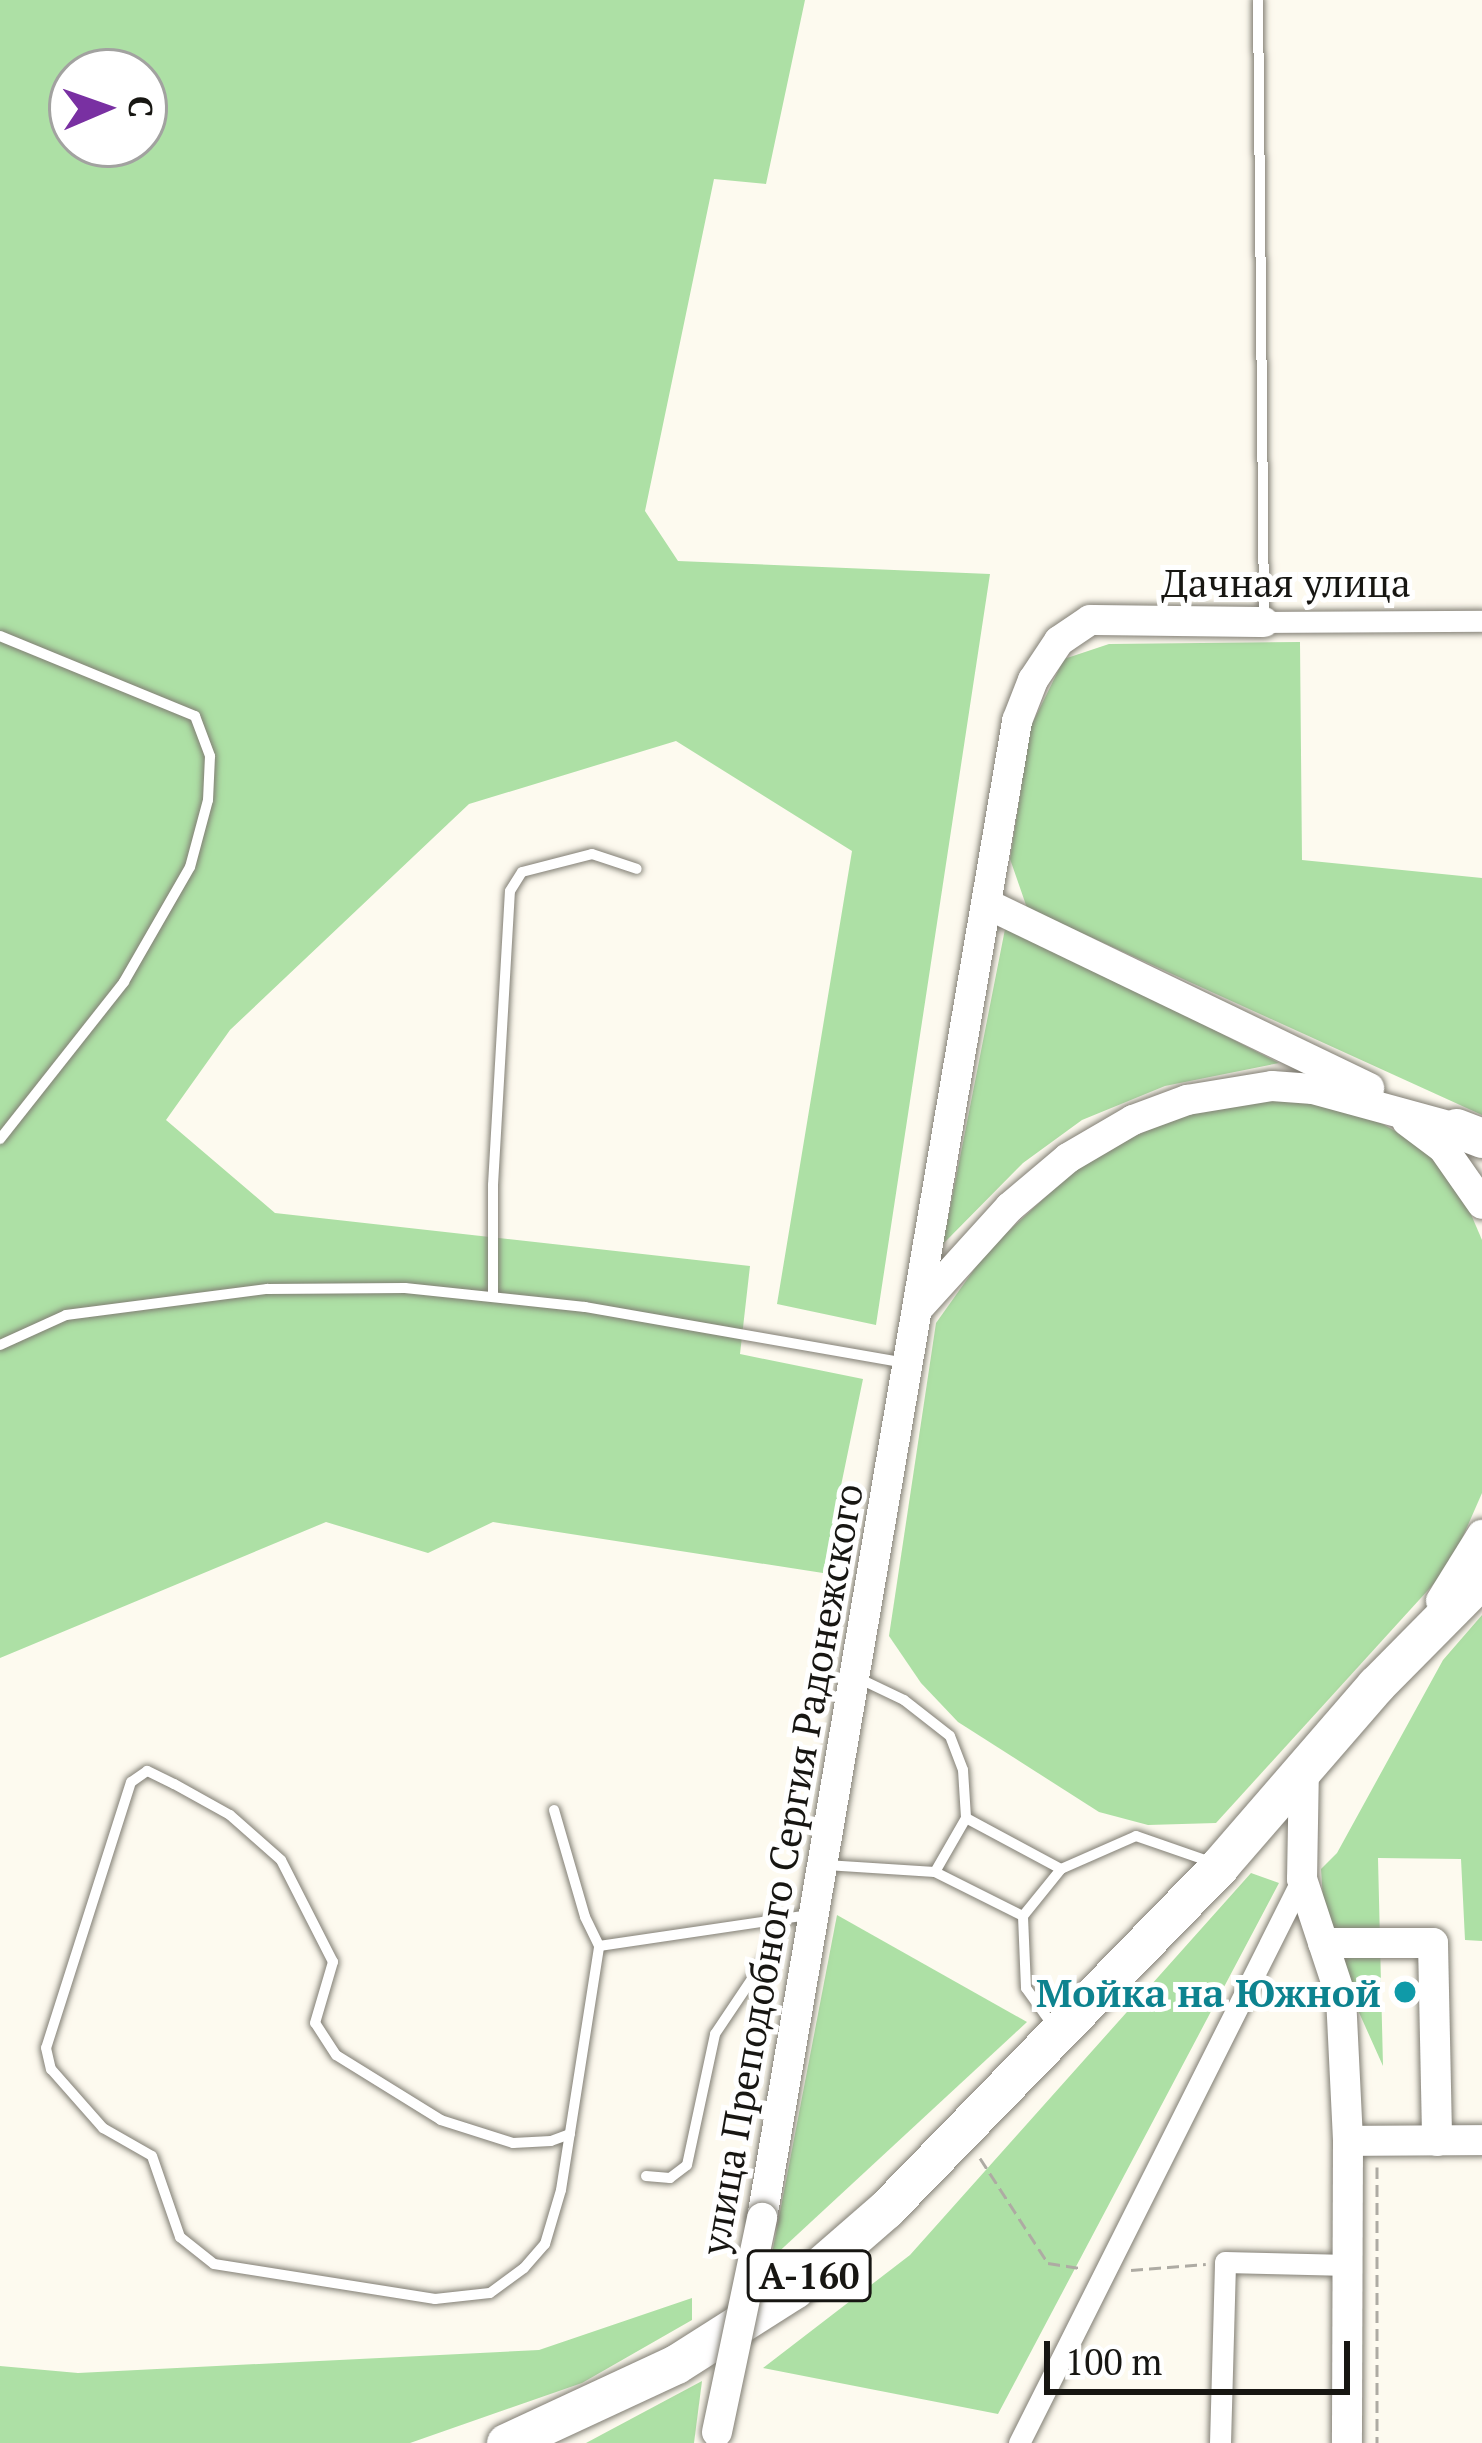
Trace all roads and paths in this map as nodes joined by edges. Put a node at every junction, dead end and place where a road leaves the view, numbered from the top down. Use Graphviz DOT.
graph roads {
  1 [pos="1258,0"];
  2 [pos="1482,621"];
  3 [pos="1264,622"];
  4 [pos="0,636"];
  5 [pos="637,869"];
  6 [pos="988,905"];
  7 [pos="1293,1053"];
  8 [pos="1372,1103"];
  9 [pos="1469,1133"];
  10 [pos="0,1139"];
  11 [pos="1482,1204"];
  12 [pos="493,1297"];
  13 [pos="920,1306"];
  14 [pos="0,1345"];
  15 [pos="908,1363"];
  16 [pos="1482,1535"];
  17 [pos="1482,1578"];
  18 [pos="855,1676"];
  19 [pos="1376,1685"];
  20 [pos="1304,1766"];
  21 [pos="554,1810"];
  22 [pos="966,1819"];
  23 [pos="823,1864"];
  24 [pos="1220,1865"];
  25 [pos="1061,1869"];
  26 [pos="934,1871"];
  27 [pos="1302,1879"];
  28 [pos="799,1916"];
  29 [pos="1023,1916"];
  30 [pos="1323,1943"];
  31 [pos="599,1946"];
  32 [pos="1059,2035"];
  33 [pos="965,2129"];
  34 [pos="569,2134"];
  35 [pos="1437,2140"];
  36 [pos="1482,2140"];
  37 [pos="1363,2141"];
  38 [pos="646,2176"];
  39 [pos="1225,2262"];
  40 [pos="1348,2265"];
  41 [pos="1105,2272"];
  42 [pos="716,2438"];
  43 [pos="506,2443"];
  44 [pos="1019,2443"];
  45 [pos="1220,2443"];
  46 [pos="1347,2443"];
  47 [pos="1377,2443"];
  1 -- 3 [label="lane"];
  2 -- 3 [label="street, Дачная улица"];
  3 -- 6 [label="main road, Дачная улица"];
  4 -- 10 [label="lane"];
  5 -- 12 [label="lane"];
  6 -- 7 [label="main road"];
  6 -- 13 [label="main road, улица Преподобного Сергия Радонежского"];
  7 -- 8 [label="main road"];
  7 -- 9 [label="main road"];
  8 -- 9 [label="main road"];
  8 -- 11 [label="main road"];
  8 -- 13 [label="main road"];
  12 -- 14 [label="lane"];
  12 -- 15 [label="lane"];
  13 -- 15 [label="main road, улица Преподобного Сергия Радонежского"];
  15 -- 18 [label="main road, улица Преподобного Сергия Радонежского"];
  16 -- 19 [label="main road"];
  17 -- 19 [label="highway, А-160"];
  18 -- 22 [label="lane"];
  18 -- 23 [label="main road, улица Преподобного Сергия Радонежского"];
  19 -- 20 [label="highway, А-160"];
  20 -- 24 [label="highway, А-160"];
  20 -- 27 [label="main road"];
  21 -- 31 [label="lane"];
  22 -- 25 [label="lane"];
  22 -- 26 [label="lane"];
  23 -- 26 [label="lane"];
  23 -- 28 [label="main road, улица Преподобного Сергия Радонежского"];
  24 -- 25 [label="lane"];
  24 -- 32 [label="highway, А-160"];
  25 -- 29 [label="lane"];
  26 -- 29 [label="lane"];
  27 -- 30 [label="main road"];
  27 -- 41 [label="street"];
  28 -- 31 [label="lane"];
  28 -- 38 [label="lane"];
  28 -- 42 [label="main road, улица Преподобного Сергия Радонежского, bridge"];
  29 -- 32 [label="lane"];
  30 -- 35 [label="main road"];
  30 -- 37 [label="main road"];
  31 -- 34 [label="lane"];
  32 -- 33 [label="highway, А-160"];
  33 -- 41 [label="path"];
  33 -- 43 [label="highway, А-160"];
  34 -- 34 [label="lane"];
  35 -- 36 [label="main road"];
  35 -- 37 [label="main road"];
  37 -- 40 [label="main road"];
  37 -- 47 [label="path"];
  39 -- 40 [label="street"];
  39 -- 41 [label="path"];
  39 -- 45 [label="street"];
  40 -- 46 [label="main road"];
  41 -- 44 [label="street"];
}
